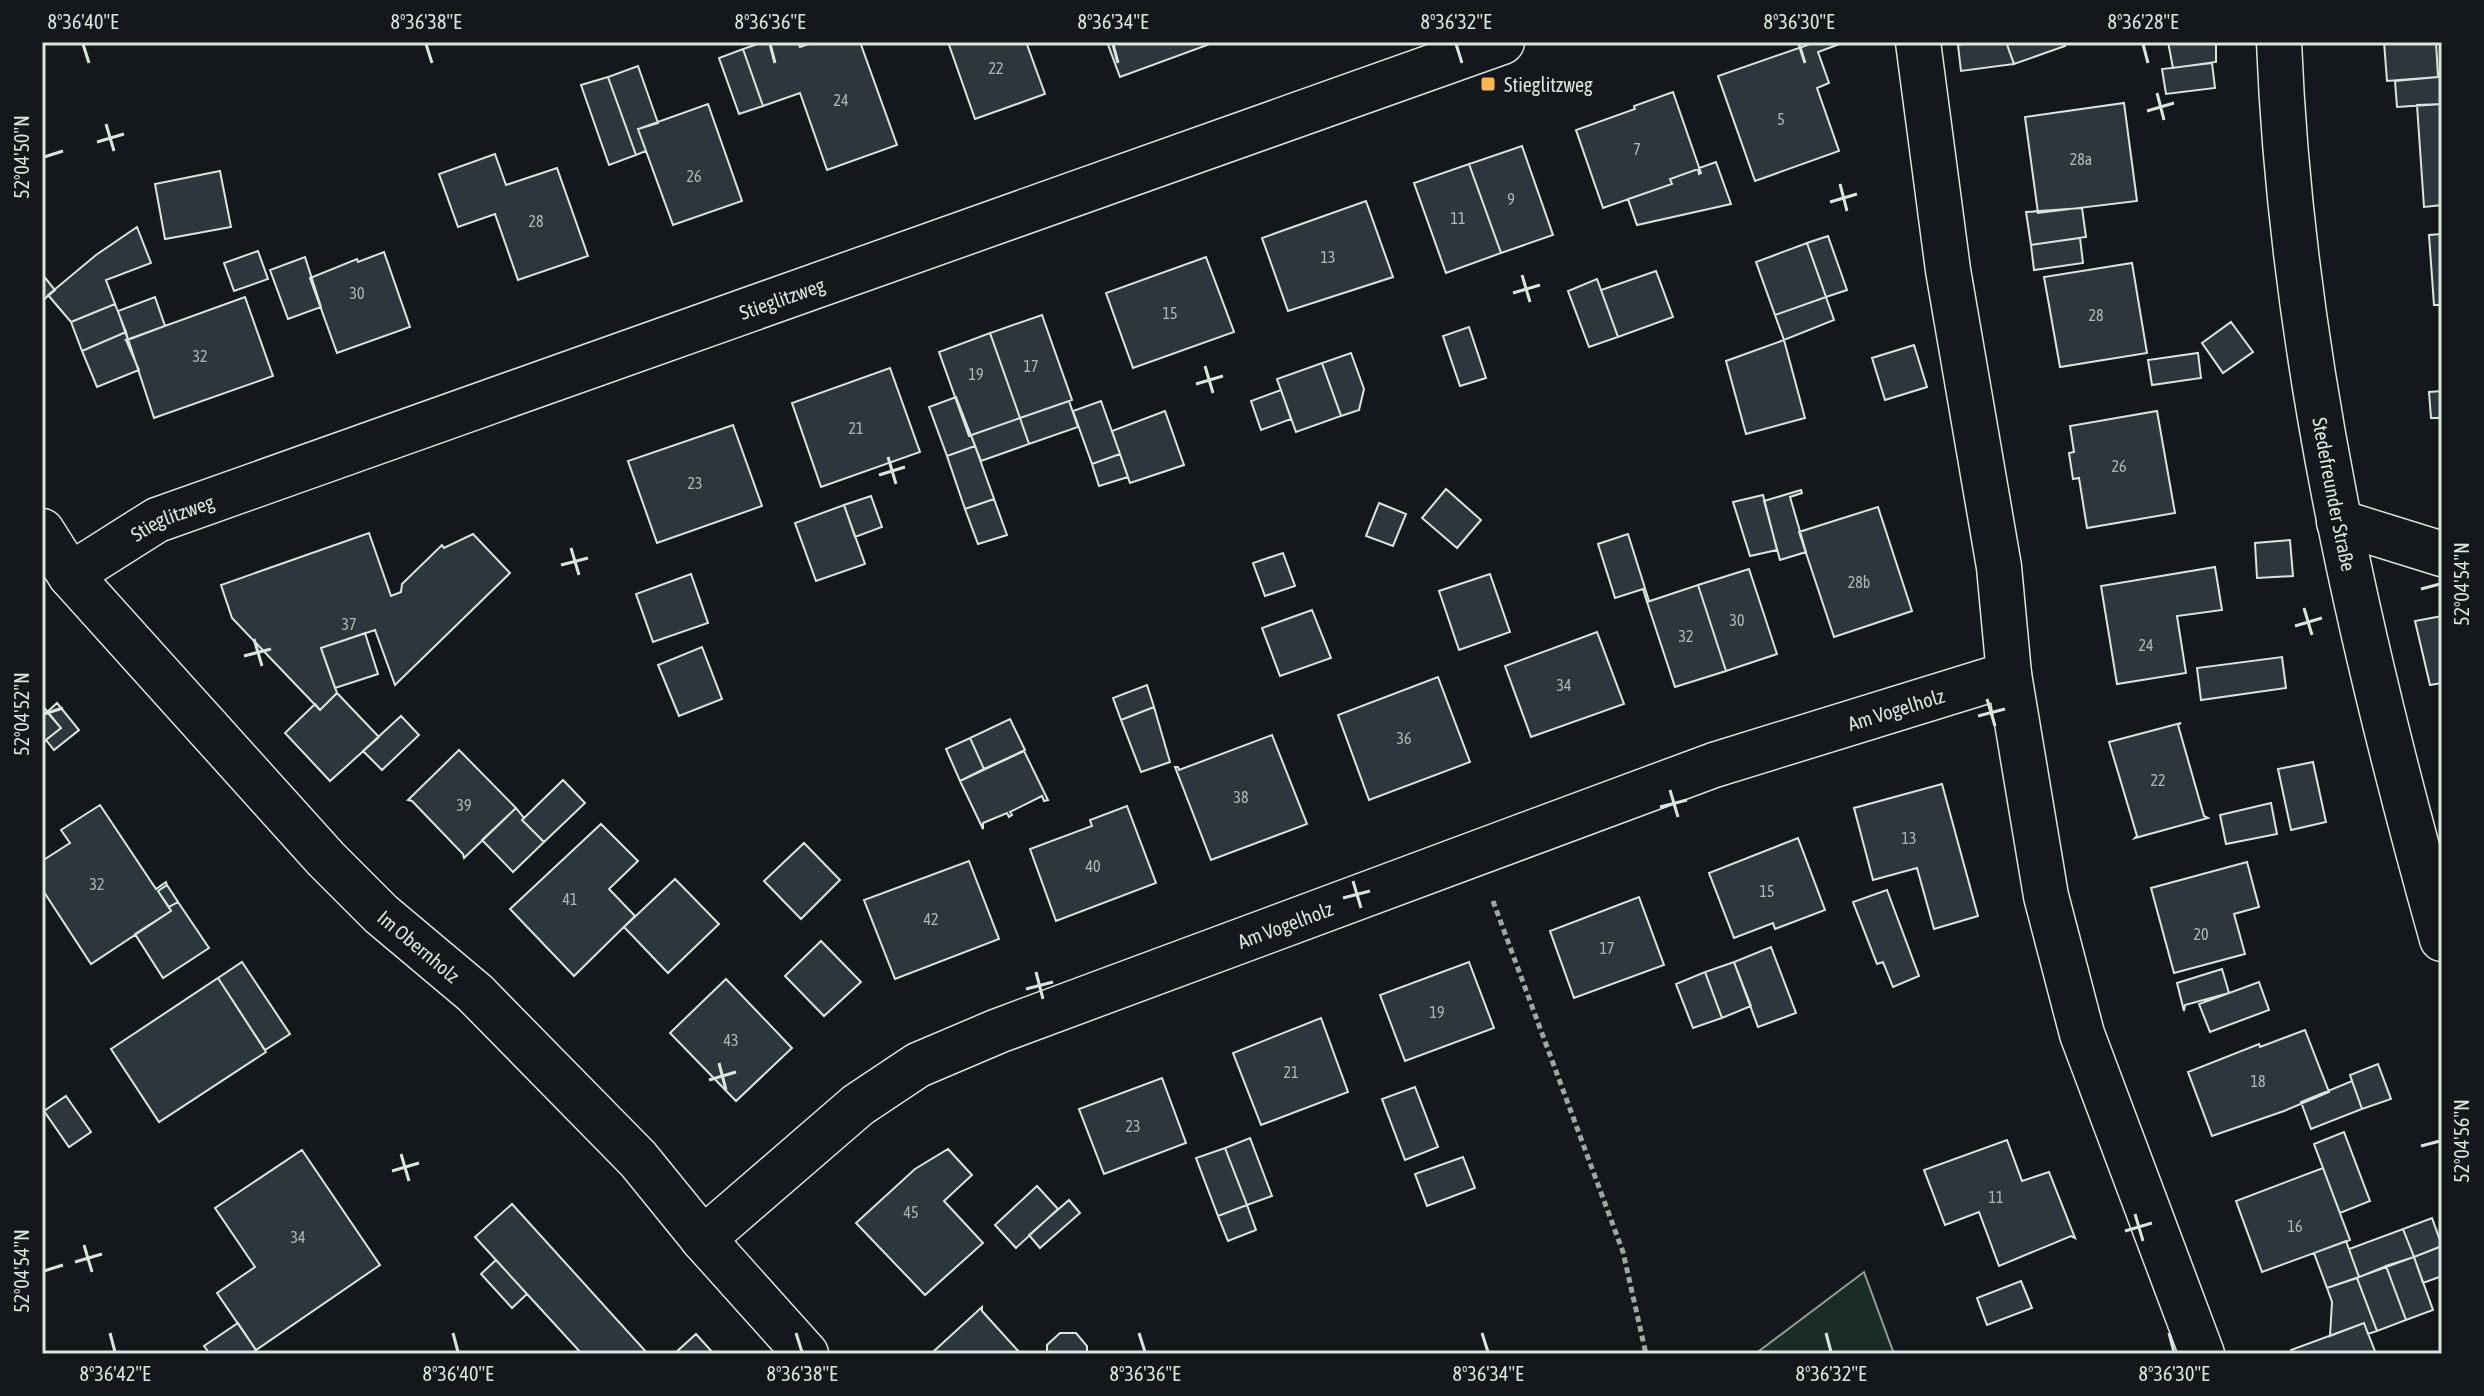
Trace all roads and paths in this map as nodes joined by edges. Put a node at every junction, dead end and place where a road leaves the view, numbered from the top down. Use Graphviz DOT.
graph roads {
  1 [pos="1502,42"];
  2 [pos="1918,42"];
  3 [pos="2279,42"];
  4 [pos="2339,522"];
  5 [pos="42,531"];
  6 [pos="2442,554"];
  7 [pos="70,575"];
  8 [pos="2009,674"];
  9 [pos="1475,855"];
  10 [pos="2442,939"];
  11 [pos="703,1239"];
  12 [pos="806,1354"];
  13 [pos="1646,1354"];
  14 [pos="2202,1354"];
  1 -- 7 [label="street, Stieglitzweg"];
  2 -- 8 [label="street"];
  3 -- 4 [label="street, Stedefreunder Straße"];
  4 -- 6 [label="street"];
  4 -- 10 [label="street, Stedefreunder Straße"];
  5 -- 7 [label="street, Im Obernholz"];
  7 -- 11 [label="street, Im Obernholz"];
  8 -- 9 [label="street, Am Vogelholz"];
  8 -- 14 [label="street"];
  9 -- 11 [label="street, Am Vogelholz"];
  9 -- 13 [label="path"];
  11 -- 12 [label="street, Im Obernholz"];
}
